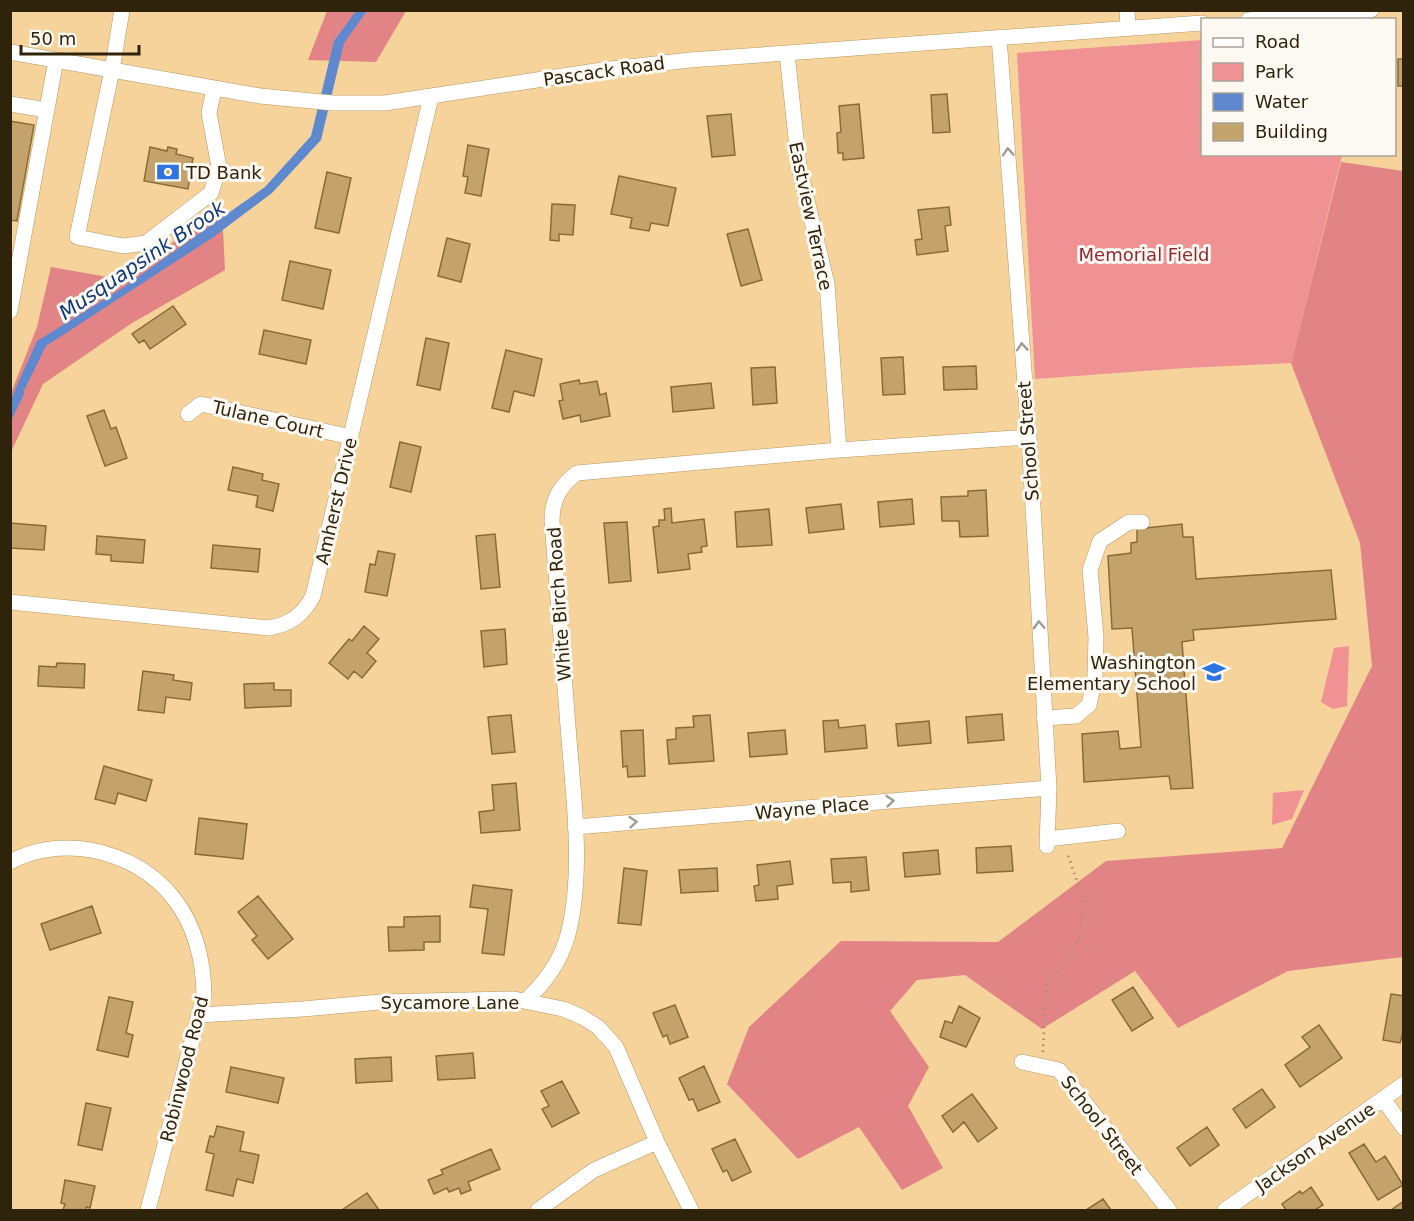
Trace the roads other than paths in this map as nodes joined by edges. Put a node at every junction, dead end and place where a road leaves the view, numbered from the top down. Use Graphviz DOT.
graph roads {
  1 [pos="122,10"];
  2 [pos="1127,10"];
  3 [pos="1371,10"];
  4 [pos="1273,18"];
  5 [pos="1201,23"];
  6 [pos="1128,28"];
  7 [pos="999,38"];
  8 [pos="10,52"];
  9 [pos="787,53"];
  10 [pos="56,60"];
  11 [pos="112,70"];
  12 [pos="214,88"];
  13 [pos="431,97"];
  14 [pos="10,104"];
  15 [pos="46,110"];
  16 [pos="10,311"];
  17 [pos="188,414"];
  18 [pos="351,437"];
  19 [pos="1029,437"];
  20 [pos="839,450"];
  21 [pos="1142,522"];
  22 [pos="10,602"];
  23 [pos="1044,718"];
  24 [pos="1049,788"];
  25 [pos="575,827"];
  26 [pos="1118,831"];
  27 [pos="10,862"];
  28 [pos="525,1001"];
  29 [pos="199,1015"];
  30 [pos="1022,1062"];
  31 [pos="1404,1084"];
  32 [pos="1383,1099"];
  33 [pos="1404,1128"];
  34 [pos="657,1142"];
  35 [pos="1235,1208"];
  36 [pos="148,1210"];
  37 [pos="538,1210"];
  38 [pos="691,1210"];
  39 [pos="1169,1210"];
  1 -- 11 [label="street"];
  2 -- 6 [label="street"];
  3 -- 4 [label="street"];
  5 -- 6 [label="street, Pascack Road"];
  6 -- 7 [label="street, Pascack Road"];
  7 -- 9 [label="street, Pascack Road"];
  19 -- 7 [label="street, School Street, one-way"];
  8 -- 10 [label="street, Pascack Road"];
  9 -- 13 [label="street, Pascack Road"];
  9 -- 20 [label="street, Eastview Terrace"];
  10 -- 11 [label="street, Pascack Road"];
  10 -- 15 [label="street"];
  11 -- 12 [label="street, Pascack Road"];
  11 -- 12 [label="street"];
  12 -- 13 [label="street, Pascack Road"];
  13 -- 18 [label="street, Amherst Drive"];
  14 -- 15 [label="street"];
  15 -- 16 [label="street"];
  17 -- 18 [label="street, Tulane Court"];
  18 -- 22 [label="street, Amherst Drive"];
  19 -- 20 [label="street, White Birch Road"];
  23 -- 19 [label="street, School Street, one-way"];
  20 -- 25 [label="street, White Birch Road"];
  21 -- 23 [label="street"];
  23 -- 24 [label="street, School Street"];
  25 -- 24 [label="street, Wayne Place, one-way"];
  24 -- 26 [label="street, School Street"];
  25 -- 28 [label="street, White Birch Road"];
  27 -- 29 [label="street, Robinwood Road"];
  28 -- 29 [label="street, Sycamore Lane"];
  28 -- 34 [label="street, Sycamore Lane"];
  29 -- 36 [label="street, Robinwood Road"];
  30 -- 39 [label="street, School Street"];
  31 -- 32 [label="street, Jackson Avenue"];
  32 -- 33 [label="street"];
  32 -- 35 [label="street, Jackson Avenue"];
  34 -- 37 [label="street"];
  34 -- 38 [label="street, Sycamore Lane"];
}
